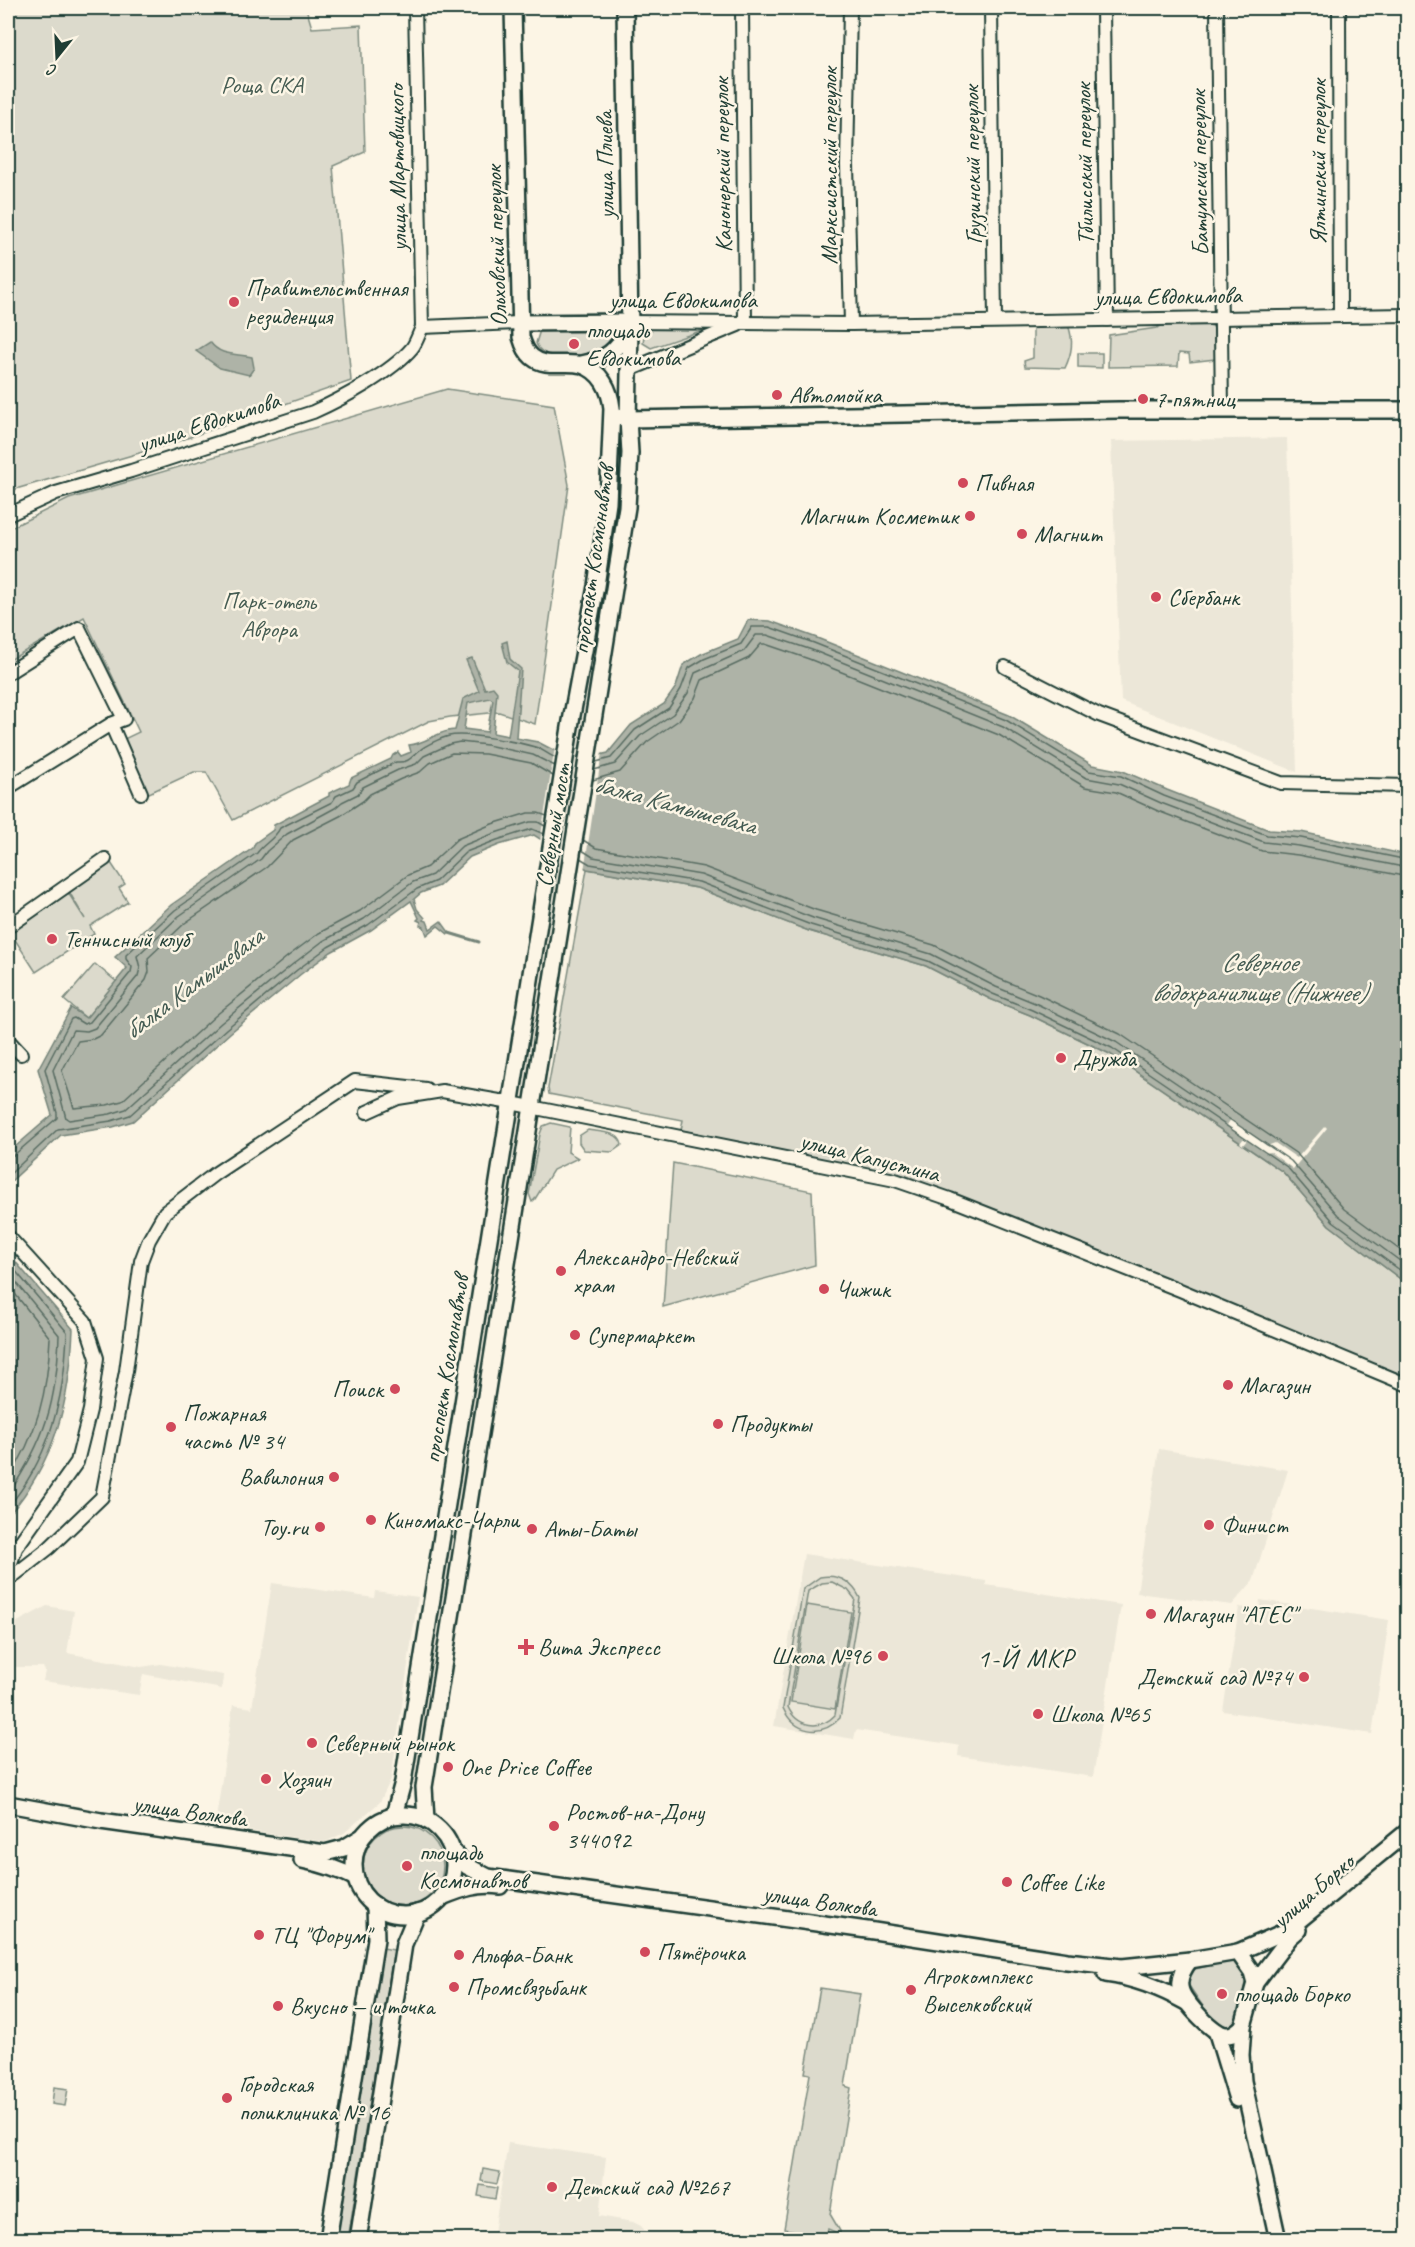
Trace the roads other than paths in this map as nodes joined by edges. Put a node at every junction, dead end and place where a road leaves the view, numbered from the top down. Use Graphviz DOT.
graph roads {
  1 [pos="415,8"];
  2 [pos="513,8"];
  3 [pos="626,8"];
  4 [pos="742,8"];
  5 [pos="850,8"];
  6 [pos="991,8"];
  7 [pos="1103,8"];
  8 [pos="1217,8"];
  9 [pos="1339,8"];
  10 [pos="1407,315"];
  11 [pos="1340,316"];
  12 [pos="1222,318"];
  13 [pos="1107,320"];
  14 [pos="995,321"];
  15 [pos="745,322"];
  16 [pos="519,323"];
  17 [pos="851,324"];
  18 [pos="630,325"];
  19 [pos="422,327"];
  20 [pos="581,364"];
  21 [pos="629,370"];
  22 [pos="1222,410"];
  23 [pos="1407,410"];
  24 [pos="612,416"];
  25 [pos="628,419"];
  26 [pos="8,515"];
  27 [pos="1005,666"];
  28 [pos="8,673"];
  29 [pos="571,721"];
  30 [pos="111,724"];
  31 [pos="592,724"];
  32 [pos="1407,786"];
  33 [pos="8,788"];
  34 [pos="141,793"];
  35 [pos="105,859"];
  36 [pos="8,927"];
  37 [pos="539,929"];
  38 [pos="560,933"];
  39 [pos="8,1040"];
  40 [pos="21,1054"];
  41 [pos="442,1091"];
  42 [pos="512,1103"];
  43 [pos="531,1107"];
  44 [pos="367,1112"];
  45 [pos="8,1236"];
  46 [pos="1407,1385"];
  47 [pos="8,1571"];
  48 [pos="8,1580"];
  49 [pos="8,1804"];
  50 [pos="8,1814"];
  51 [pos="394,1815"];
  52 [pos="426,1820"];
  53 [pos="1407,1830"];
  54 [pos="362,1837"];
  55 [pos="1407,1839"];
  56 [pos="452,1851"];
  57 [pos="356,1878"];
  58 [pos="442,1897"];
  59 [pos="375,1905"];
  60 [pos="417,1913"];
  61 [pos="1238,1952"];
  62 [pos="1190,1960"];
  63 [pos="1255,1983"];
  64 [pos="1186,2002"];
  65 [pos="1243,2026"];
  66 [pos="1217,2032"];
  67 [pos="328,2240"];
  68 [pos="358,2240"];
  69 [pos="1270,2240"];
  70 [pos="1278,2240"];
  1 -- 19 [label="street, улица Мартовицкого"];
  2 -- 16 [label="main road, Ольховский переулок"];
  3 -- 18 [label="main road, улица Плиева"];
  4 -- 15 [label="street, Канонерский переулок"];
  5 -- 17 [label="street, Марксистский переулок"];
  6 -- 14 [label="street, Грузинский переулок"];
  7 -- 13 [label="street, Тбилисский переулок"];
  8 -- 12 [label="street, Батумский переулок"];
  9 -- 11 [label="street, Ялтинский переулок"];
  10 -- 11 [label="street, улица Евдокимова"];
  11 -- 12 [label="street, улица Евдокимова"];
  12 -- 13 [label="street, улица Евдокимова"];
  12 -- 22 [label="street, Батумский переулок"];
  13 -- 14 [label="street, улица Евдокимова"];
  14 -- 17 [label="street, улица Евдокимова"];
  15 -- 17 [label="street, улица Евдокимова"];
  15 -- 18 [label="street, улица Евдокимова"];
  15 -- 21 [label="street"];
  16 -- 18 [label="main road, улица Евдокимова"];
  16 -- 19 [label="street, улица Евдокимова"];
  16 -- 20 [label="main road, Ольховский переулок"];
  18 -- 20 [label="main road"];
  18 -- 21 [label="main road, проспект Космонавтов"];
  19 -- 26 [label="street, улица Евдокимова"];
  20 -- 24 [label="main road"];
  21 -- 25 [label="main road, проспект Космонавтов"];
  22 -- 23 [label="main road"];
  22 -- 25 [label="main road"];
  24 -- 25 [label="main road"];
  24 -- 29 [label="main road, проспект Космонавтов"];
  25 -- 31 [label="main road, проспект Космонавтов"];
  27 -- 32 [label="street"];
  28 -- 30 [label="street"];
  29 -- 37 [label="main road, Северный мост"];
  30 -- 33 [label="street"];
  30 -- 34 [label="street"];
  31 -- 38 [label="main road, Северный мост"];
  35 -- 36 [label="street"];
  37 -- 42 [label="main road, проспект Космонавтов"];
  38 -- 43 [label="main road, проспект Космонавтов"];
  39 -- 40 [label="street"];
  41 -- 42 [label="street, улица Капустина"];
  41 -- 44 [label="street, улица Капустина"];
  41 -- 48 [label="street"];
  42 -- 43 [label="street, улица Капустина"];
  42 -- 51 [label="main road, проспект Космонавтов"];
  43 -- 46 [label="street, улица Капустина"];
  43 -- 52 [label="main road, проспект Космонавтов"];
  45 -- 47 [label="street"];
  49 -- 54 [label="main road, улица Волкова"];
  50 -- 57 [label="main road, улица Волкова"];
  51 -- 52 [label="main road"];
  51 -- 54 [label="main road"];
  52 -- 56 [label="main road"];
  53 -- 61 [label="main road, улица Борко"];
  54 -- 57 [label="main road"];
  55 -- 63 [label="main road, улица Борко"];
  56 -- 58 [label="main road"];
  56 -- 62 [label="main road, улица Волкова"];
  57 -- 59 [label="main road"];
  58 -- 60 [label="main road"];
  58 -- 64 [label="main road, улица Волкова"];
  59 -- 60 [label="main road"];
  59 -- 67 [label="main road"];
  60 -- 68 [label="main road"];
  61 -- 62 [label="main road"];
  61 -- 63 [label="main road"];
  62 -- 64 [label="main road"];
  63 -- 65 [label="main road"];
  64 -- 66 [label="main road"];
  65 -- 66 [label="main road"];
  65 -- 70 [label="main road"];
  66 -- 69 [label="main road"];
}
